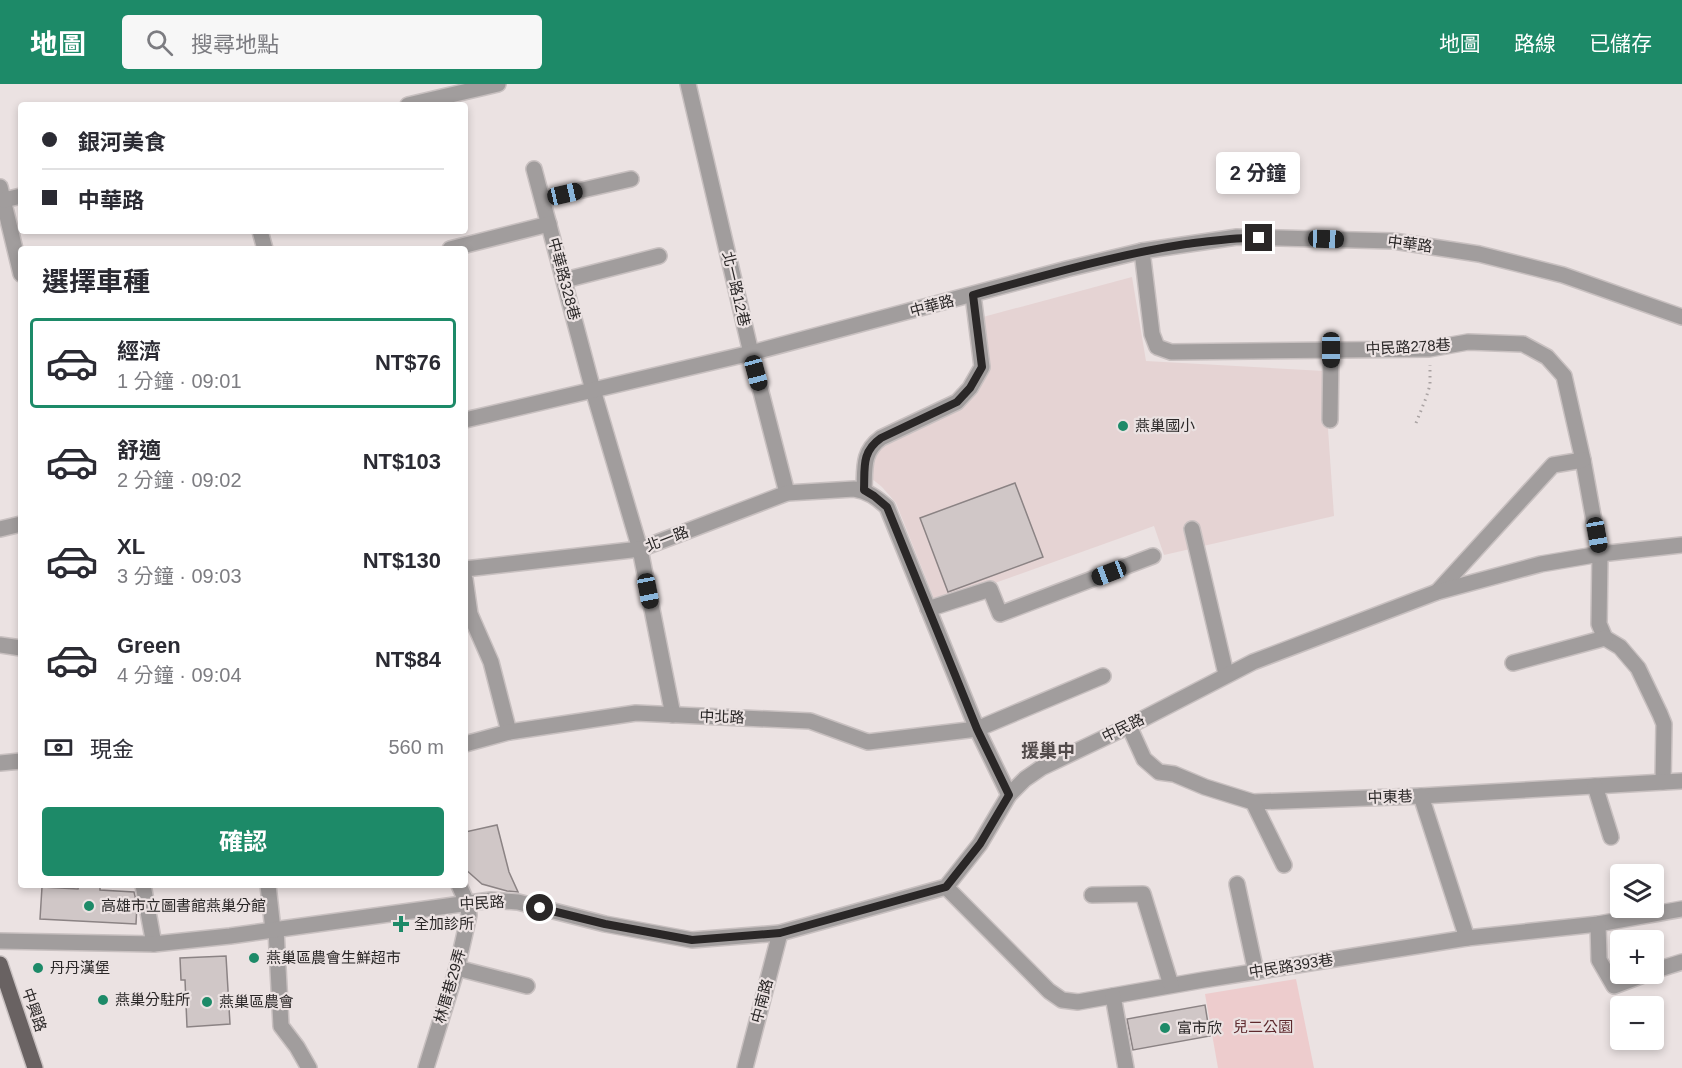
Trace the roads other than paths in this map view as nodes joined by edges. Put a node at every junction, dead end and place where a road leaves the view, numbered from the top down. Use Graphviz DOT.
graph roads {
  1 [pos="498,84"];
  2 [pos="688,84"];
  3 [pos="421,102"];
  4 [pos="534,169"];
  5 [pos="631,179"];
  6 [pos="2,193"];
  7 [pos="18,196"];
  8 [pos="543,199"];
  9 [pos="549,224"];
  10 [pos="462,246"];
  11 [pos="1142,251"];
  12 [pos="659,256"];
  13 [pos="18,261"];
  14 [pos="565,280"];
  15 [pos="973,295"];
  16 [pos="1682,317"];
  17 [pos="1331,350"];
  18 [pos="750,353"];
  19 [pos="593,390"];
  20 [pos="468,419"];
  21 [pos="1330,420"];
  22 [pos="1583,460"];
  23 [pos="864,490"];
  24 [pos="788,493"];
  25 [pos="18,525"];
  26 [pos="0,529"];
  27 [pos="1192,529"];
  28 [pos="1682,545"];
  29 [pos="640,549"];
  30 [pos="1600,554"];
  31 [pos="1153,556"];
  32 [pos="468,569"];
  33 [pos="1437,592"];
  34 [pos="468,600"];
  35 [pos="928,609"];
  36 [pos="1605,638"];
  37 [pos="0,645"];
  38 [pos="18,648"];
  39 [pos="1513,663"];
  40 [pos="1226,675"];
  41 [pos="1103,676"];
  42 [pos="673,716"];
  43 [pos="1129,726"];
  44 [pos="977,729"];
  45 [pos="509,732"];
  46 [pos="468,743"];
  47 [pos="18,761"];
  48 [pos="0,763"];
  49 [pos="1682,781"];
  50 [pos="1663,782"];
  51 [pos="1594,786"];
  52 [pos="1009,795"];
  53 [pos="1422,796"];
  54 [pos="1253,802"];
  55 [pos="1611,837"];
  56 [pos="1284,865"];
  57 [pos="1237,884"];
  58 [pos="946,887"];
  59 [pos="144,888"];
  60 [pos="268,888"];
  61 [pos="460,888"];
  62 [pos="1092,895"];
  63 [pos="467,903"];
  64 [pos="1682,909"];
  65 [pos="1598,924"];
  66 [pos="274,929"];
  67 [pos="780,933"];
  68 [pos="1467,938"];
  69 [pos="0,941"];
  70 [pos="154,944"];
  71 [pos="1682,962"];
  72 [pos="0,964"];
  73 [pos="456,968"];
  74 [pos="1664,968"];
  75 [pos="1256,972"];
  76 [pos="1610,979"];
  77 [pos="1171,985"];
  78 [pos="527,986"];
  79 [pos="1113,996"];
  80 [pos="35,1068"];
  81 [pos="309,1068"];
  82 [pos="426,1068"];
  83 [pos="745,1068"];
  84 [pos="1126,1068"];
  1 -- 3 [label="street"];
  2 -- 18 [label="street, 北一路12巷"];
  4 -- 8 [label="street, 中華路328巷"];
  5 -- 8 [label="street"];
  6 -- 7 [label="street"];
  6 -- 13 [label="street"];
  8 -- 9 [label="street, 中華路328巷"];
  9 -- 10 [label="street"];
  9 -- 14 [label="street, 中華路328巷"];
  11 -- 15 [label="street, 中華路"];
  11 -- 16 [label="street, 中華路"];
  11 -- 17 [label="street, 中民路278巷"];
  12 -- 14 [label="street"];
  14 -- 19 [label="street, 中華路328巷"];
  15 -- 18 [label="street, 中華路"];
  15 -- 23 [label="street"];
  17 -- 21 [label="street"];
  17 -- 22 [label="street, 中民路278巷"];
  18 -- 19 [label="street, 中華路"];
  18 -- 24 [label="street, 北一路12巷"];
  19 -- 20 [label="street, 中華路"];
  19 -- 29 [label="street, 中華路328巷"];
  22 -- 30 [label="street, 中民路278巷"];
  22 -- 33 [label="street"];
  23 -- 24 [label="street, 北一路"];
  23 -- 35 [label="street"];
  24 -- 29 [label="street, 北一路"];
  25 -- 26 [label="street"];
  27 -- 40 [label="street"];
  28 -- 30 [label="street, 中民路"];
  29 -- 32 [label="street, 北一路"];
  29 -- 42 [label="street, 中華路328巷"];
  30 -- 33 [label="street, 中民路"];
  30 -- 36 [label="street, 中民路278巷"];
  31 -- 35 [label="street"];
  33 -- 40 [label="street, 中民路"];
  34 -- 45 [label="street"];
  35 -- 44 [label="street"];
  36 -- 39 [label="street"];
  36 -- 50 [label="street"];
  37 -- 38 [label="street"];
  40 -- 43 [label="street, 中民路"];
  41 -- 44 [label="street, 中北路"];
  42 -- 44 [label="street, 中北路"];
  42 -- 45 [label="street, 中北路"];
  43 -- 52 [label="street, 中民路"];
  43 -- 54 [label="street, 中東巷"];
  44 -- 52 [label="street"];
  45 -- 46 [label="street, 中北路"];
  47 -- 48 [label="street"];
  49 -- 50 [label="street, 中東巷"];
  50 -- 51 [label="street, 中東巷"];
  51 -- 53 [label="street, 中東巷"];
  51 -- 55 [label="street"];
  52 -- 58 [label="street, 中民路"];
  53 -- 54 [label="street, 中東巷"];
  53 -- 68 [label="street"];
  54 -- 56 [label="street"];
  57 -- 75 [label="street"];
  58 -- 67 [label="street, 中民路"];
  58 -- 79 [label="street, 中民路393巷"];
  59 -- 70 [label="street"];
  60 -- 66 [label="street"];
  61 -- 63 [label="street"];
  62 -- 77 [label="street"];
  63 -- 66 [label="street, 中民路"];
  63 -- 67 [label="street, 中民路"];
  63 -- 73 [label="street, 林厝巷29弄"];
  64 -- 65 [label="street, 中民路393巷"];
  65 -- 68 [label="street, 中民路393巷"];
  65 -- 76 [label="street"];
  66 -- 70 [label="street, 中民路"];
  66 -- 81 [label="street"];
  67 -- 83 [label="street, 中南路"];
  68 -- 75 [label="street, 中民路393巷"];
  69 -- 70 [label="street, 中民路"];
  71 -- 74 [label="street"];
  72 -- 80 [label="main road, 中興路"];
  73 -- 78 [label="street"];
  73 -- 82 [label="street, 林厝巷29弄"];
  75 -- 77 [label="street, 中民路393巷"];
  77 -- 79 [label="street, 中民路393巷"];
  79 -- 84 [label="street"];
}
